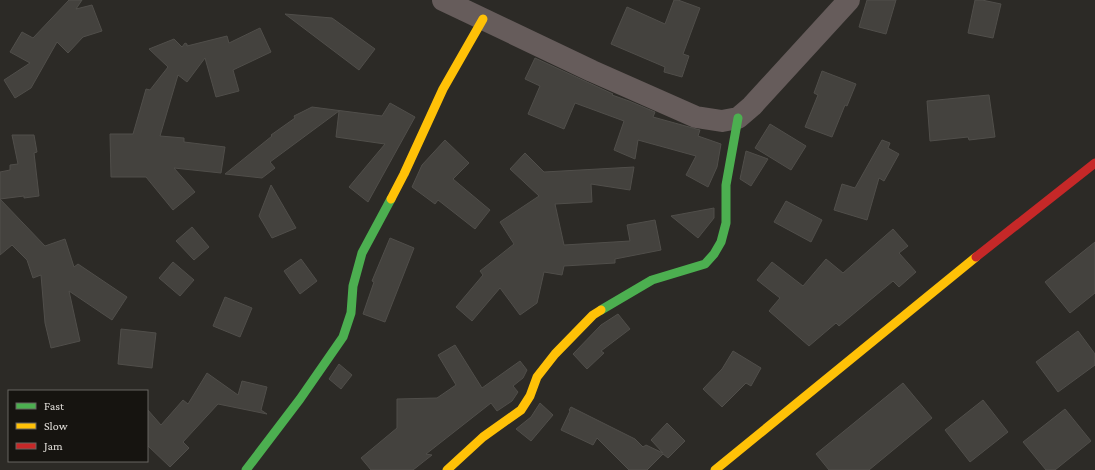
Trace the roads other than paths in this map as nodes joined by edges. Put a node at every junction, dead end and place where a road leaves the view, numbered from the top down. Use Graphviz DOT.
graph roads {
  1 [pos="443,0"];
  2 [pos="849,0"];
  3 [pos="483,19"];
  4 [pos="738,118"];
  5 [pos="1095,164"];
  6 [pos="246,470"];
  7 [pos="447,470"];
  8 [pos="715,470"];
  1 -- 3 [label="street"];
  2 -- 4 [label="street"];
  3 -- 4 [label="street"];
  3 -- 6 [label="street"];
  4 -- 7 [label="street"];
  5 -- 8 [label="street"];
}
